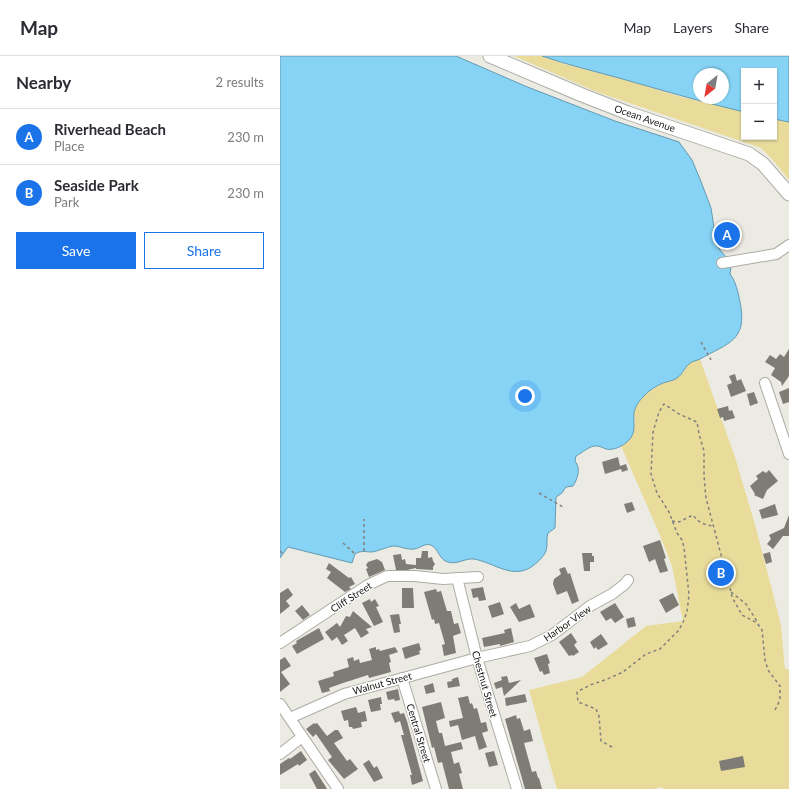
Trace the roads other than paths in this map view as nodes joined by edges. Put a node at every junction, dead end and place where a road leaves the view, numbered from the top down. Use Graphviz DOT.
graph roads {
  1 [pos="490,56"];
  2 [pos="789,194"];
  3 [pos="789,245"];
  4 [pos="722,263"];
  5 [pos="765,383"];
  6 [pos="789,454"];
  7 [pos="478,577"];
  8 [pos="458,578"];
  9 [pos="628,580"];
  10 [pos="280,643"];
  11 [pos="477,658"];
  12 [pos="402,678"];
  13 [pos="280,704"];
  14 [pos="290,718"];
  15 [pos="302,737"];
  16 [pos="280,754"];
  17 [pos="338,789"];
  18 [pos="436,789"];
  19 [pos="517,789"];
  1 -- 2 [label="main road, Ocean Avenue"];
  3 -- 4 [label="street"];
  5 -- 6 [label="street"];
  7 -- 8 [label="street, Cliff Street"];
  8 -- 10 [label="street, Cliff Street"];
  8 -- 11 [label="street, Chestnut Street"];
  9 -- 11 [label="street, Harbor View"];
  11 -- 12 [label="street, Walnut Street"];
  11 -- 19 [label="street, Chestnut Street"];
  12 -- 14 [label="street, Walnut Street"];
  12 -- 18 [label="street, Central Street"];
  13 -- 14 [label="street"];
  14 -- 15 [label="street"];
  15 -- 16 [label="street"];
  15 -- 17 [label="street"];
}
